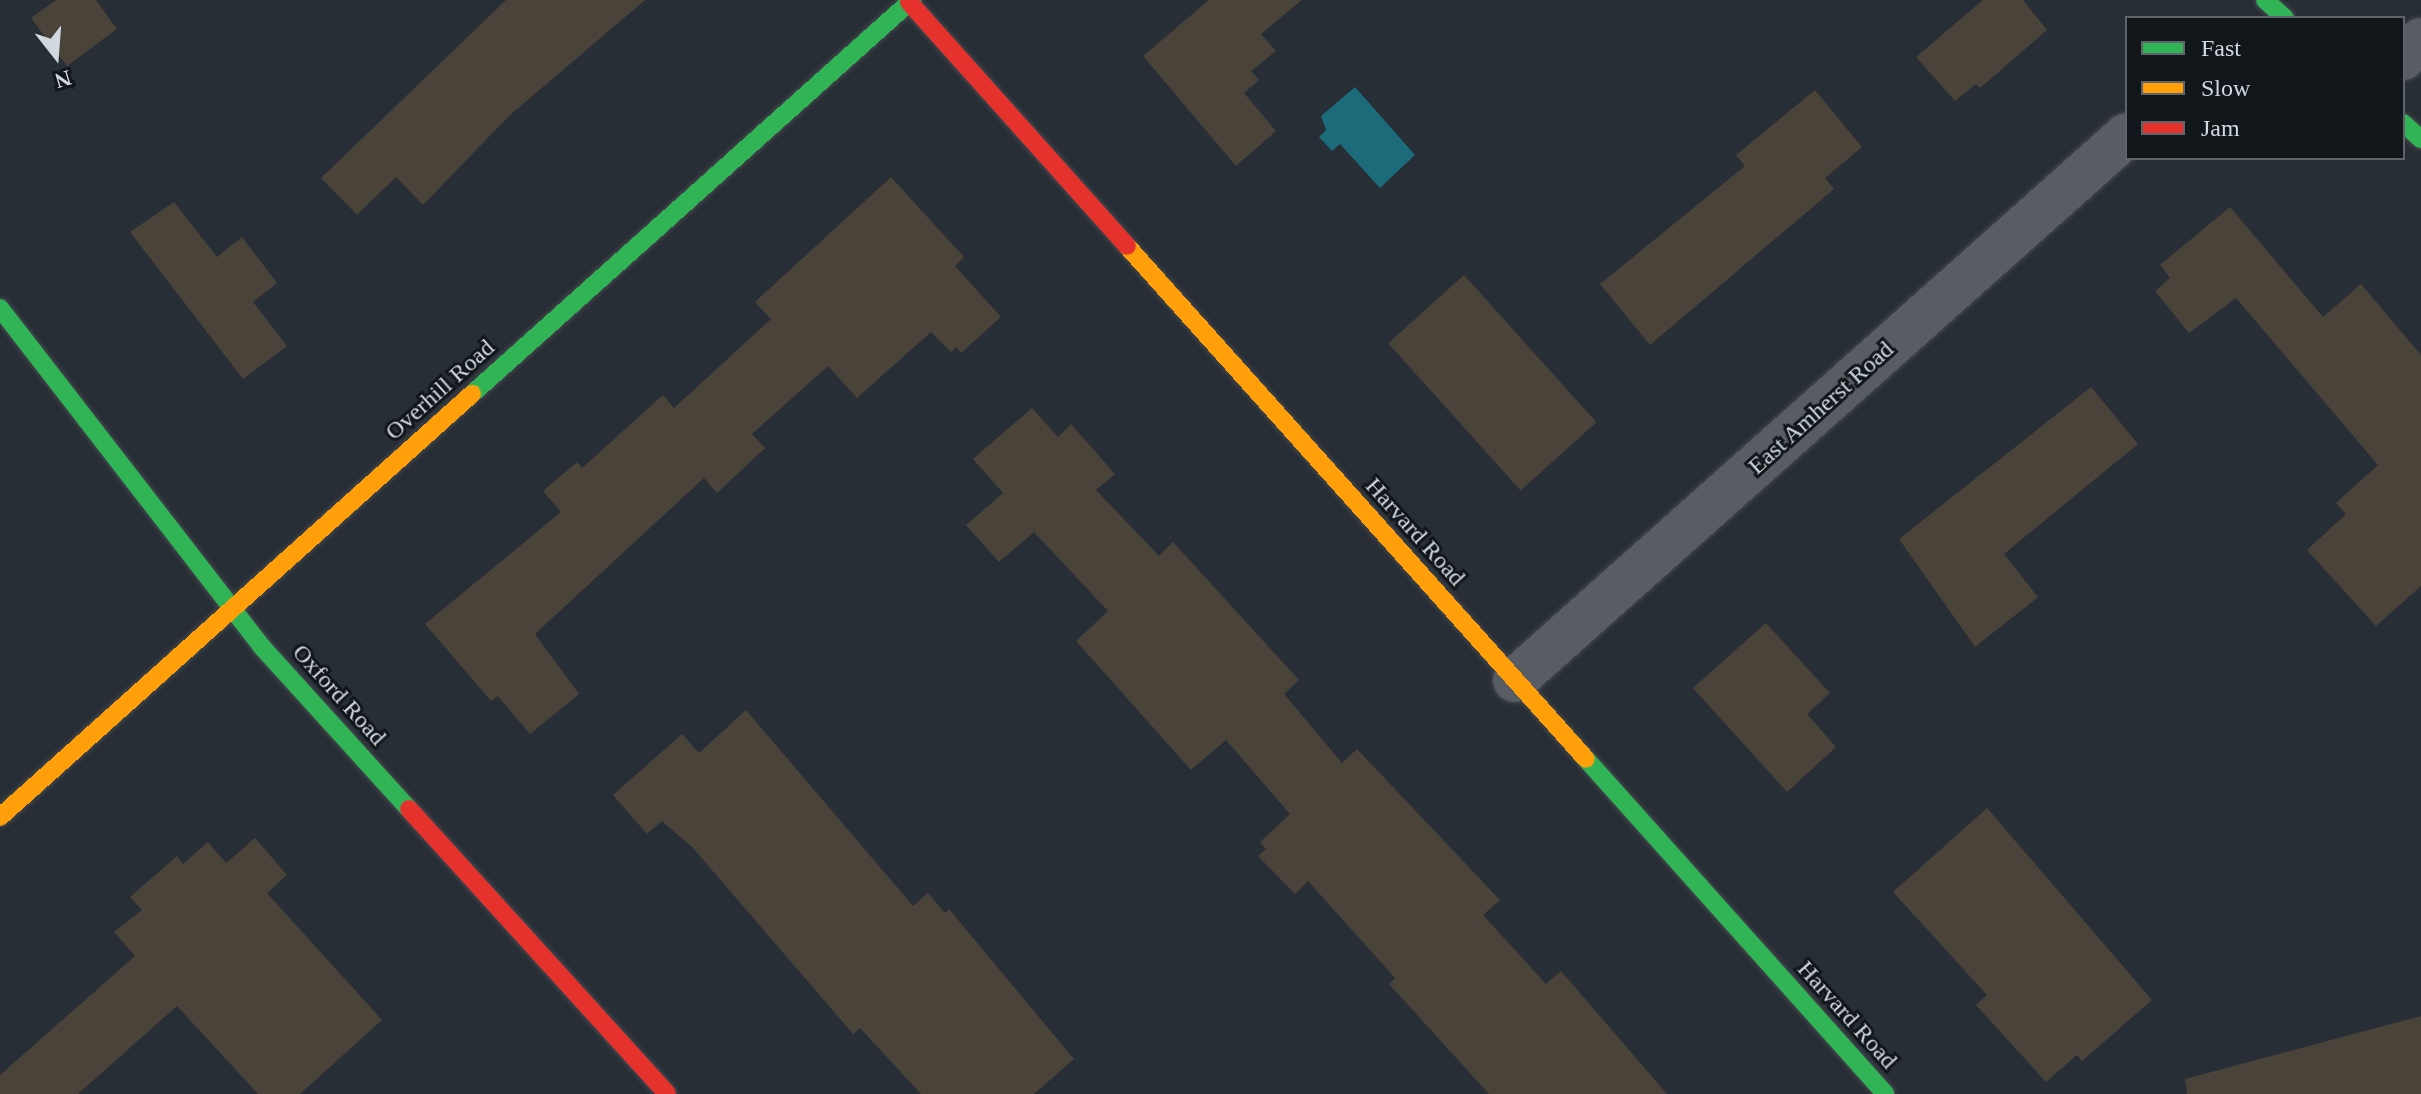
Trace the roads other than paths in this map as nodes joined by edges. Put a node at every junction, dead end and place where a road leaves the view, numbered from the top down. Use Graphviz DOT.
graph roads {
  1 [pos="910,1"];
  2 [pos="2421,40"];
  3 [pos="2405,56"];
  4 [pos="2405,125"];
  5 [pos="2125,137"];
  6 [pos="2421,139"];
  7 [pos="0,308"];
  8 [pos="232,609"];
  9 [pos="1515,680"];
  10 [pos="0,817"];
  11 [pos="667,1094"];
  12 [pos="1885,1094"];
  1 -- 8 [label="street, Overhill Road"];
  1 -- 9 [label="street, Harvard Road"];
  2 -- 3 [label="street"];
  4 -- 6 [label="street"];
  5 -- 9 [label="street, East Amherst Road"];
  7 -- 8 [label="street, Oxford Road"];
  8 -- 10 [label="street, Overhill Road"];
  8 -- 11 [label="street, Oxford Road"];
  9 -- 12 [label="street, Harvard Road"];
}
